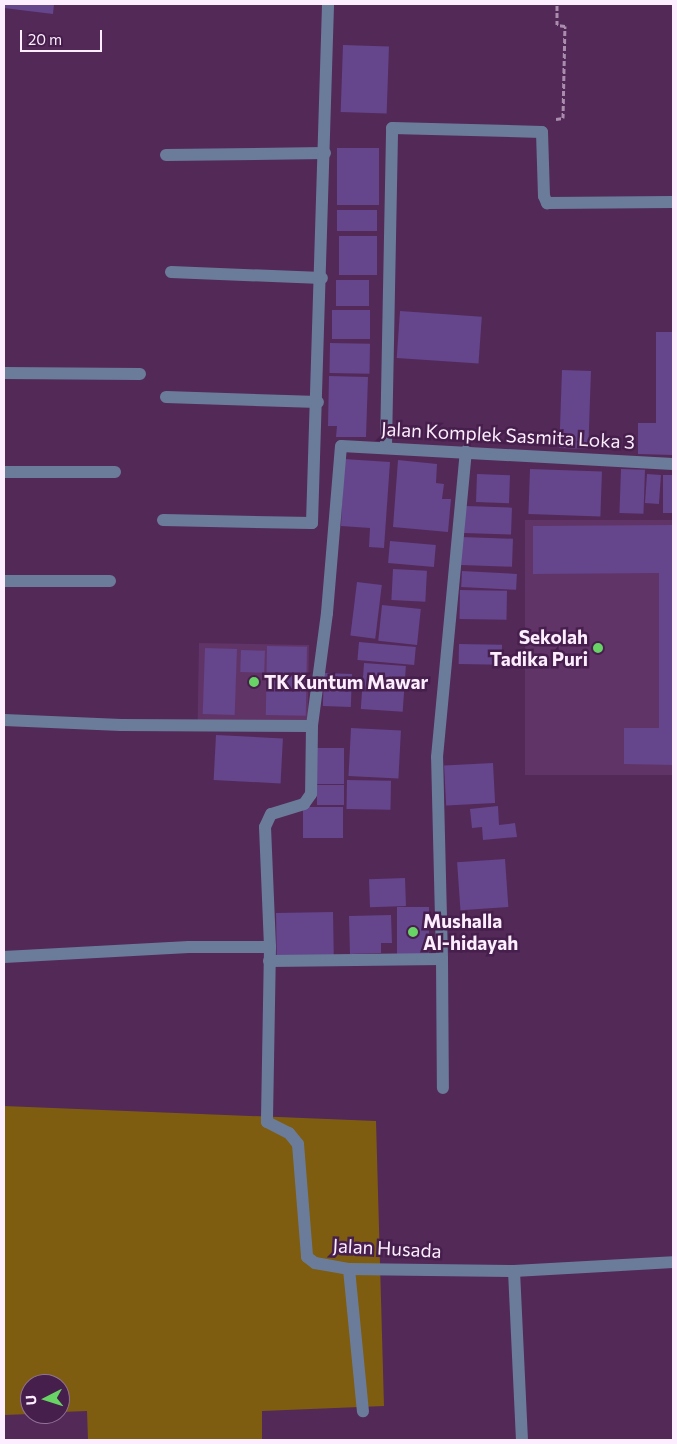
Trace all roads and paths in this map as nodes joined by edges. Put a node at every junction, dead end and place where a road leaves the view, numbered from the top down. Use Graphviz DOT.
graph roads {
  1 [pos="328,4"];
  2 [pos="558,4"];
  3 [pos="542,132"];
  4 [pos="324,154"];
  5 [pos="166,155"];
  6 [pos="673,202"];
  7 [pos="171,272"];
  8 [pos="322,278"];
  9 [pos="4,373"];
  10 [pos="140,374"];
  11 [pos="166,398"];
  12 [pos="318,402"];
  13 [pos="341,446"];
  14 [pos="386,446"];
  15 [pos="466,452"];
  16 [pos="673,464"];
  17 [pos="4,472"];
  18 [pos="115,472"];
  19 [pos="163,520"];
  20 [pos="4,581"];
  21 [pos="110,581"];
  22 [pos="4,720"];
  23 [pos="312,726"];
  24 [pos="270,947"];
  25 [pos="4,957"];
  26 [pos="442,959"];
  27 [pos="269,961"];
  28 [pos="443,1088"];
  29 [pos="673,1262"];
  30 [pos="349,1269"];
  31 [pos="514,1271"];
  32 [pos="363,1411"];
  33 [pos="522,1440"];
  1 -- 4 [label="street"];
  2 -- 3 [label="path"];
  3 -- 6 [label="street"];
  3 -- 14 [label="street"];
  4 -- 5 [label="street"];
  4 -- 8 [label="street"];
  7 -- 8 [label="street"];
  8 -- 12 [label="street"];
  9 -- 10 [label="street"];
  11 -- 12 [label="street"];
  12 -- 19 [label="street"];
  13 -- 14 [label="street, Jalan Komplek Sasmita Loka 3"];
  13 -- 23 [label="street, Jalan Husada"];
  14 -- 15 [label="street, Jalan Komplek Sasmita Loka 3"];
  15 -- 16 [label="street, Jalan Komplek Sasmita Loka 3"];
  15 -- 26 [label="street"];
  17 -- 18 [label="street"];
  20 -- 21 [label="street"];
  22 -- 23 [label="street"];
  23 -- 24 [label="street, Jalan Husada"];
  24 -- 25 [label="street"];
  24 -- 27 [label="street, Jalan Husada"];
  26 -- 27 [label="street"];
  26 -- 28 [label="street"];
  27 -- 30 [label="street, Jalan Husada"];
  29 -- 31 [label="street, Jalan Husada"];
  30 -- 31 [label="street, Jalan Husada"];
  30 -- 32 [label="street"];
  31 -- 33 [label="street"];
}
